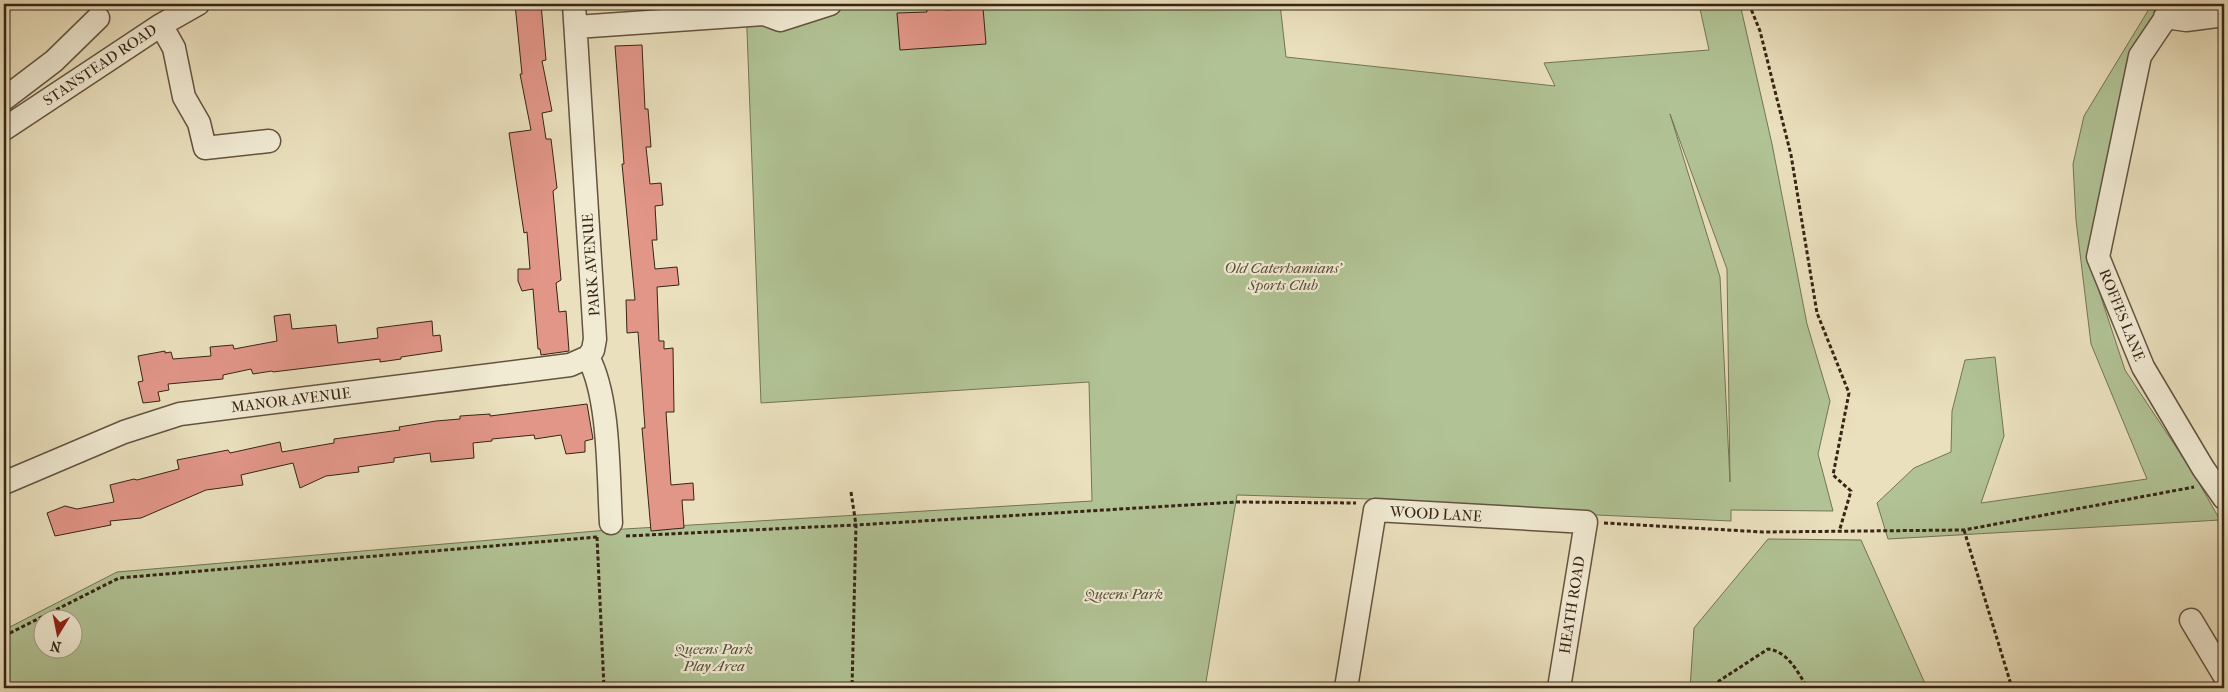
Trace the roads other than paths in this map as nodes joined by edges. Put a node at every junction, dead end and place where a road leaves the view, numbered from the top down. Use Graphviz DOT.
graph roads {
  1 [pos="198,4"];
  2 [pos="574,4"];
  3 [pos="830,4"];
  4 [pos="770,9"];
  5 [pos="2170,10"];
  6 [pos="2224,15"];
  7 [pos="98,18"];
  8 [pos="161,25"];
  9 [pos="576,27"];
  10 [pos="4,99"];
  11 [pos="4,129"];
  12 [pos="269,141"];
  13 [pos="588,357"];
  14 [pos="4,483"];
  15 [pos="2219,490"];
  16 [pos="1586,522"];
  17 [pos="608,533"];
  18 [pos="2191,620"];
  19 [pos="2224,674"];
  20 [pos="1346,688"];
  21 [pos="1559,688"];
  1 -- 8 [label="street, STANSTEAD ROAD"];
  2 -- 9 [label="street, PARK AVENUE"];
  3 -- 4 [label="street"];
  4 -- 9 [label="street"];
  5 -- 6 [label="street"];
  5 -- 15 [label="street, ROFFES LANE"];
  7 -- 10 [label="street"];
  8 -- 11 [label="street, STANSTEAD ROAD"];
  8 -- 12 [label="street"];
  9 -- 13 [label="street, PARK AVENUE"];
  13 -- 14 [label="street, MANOR AVENUE"];
  13 -- 17 [label="street"];
  16 -- 20 [label="street, WOOD LANE"];
  16 -- 21 [label="street, HEATH ROAD"];
  18 -- 19 [label="street"];
}
